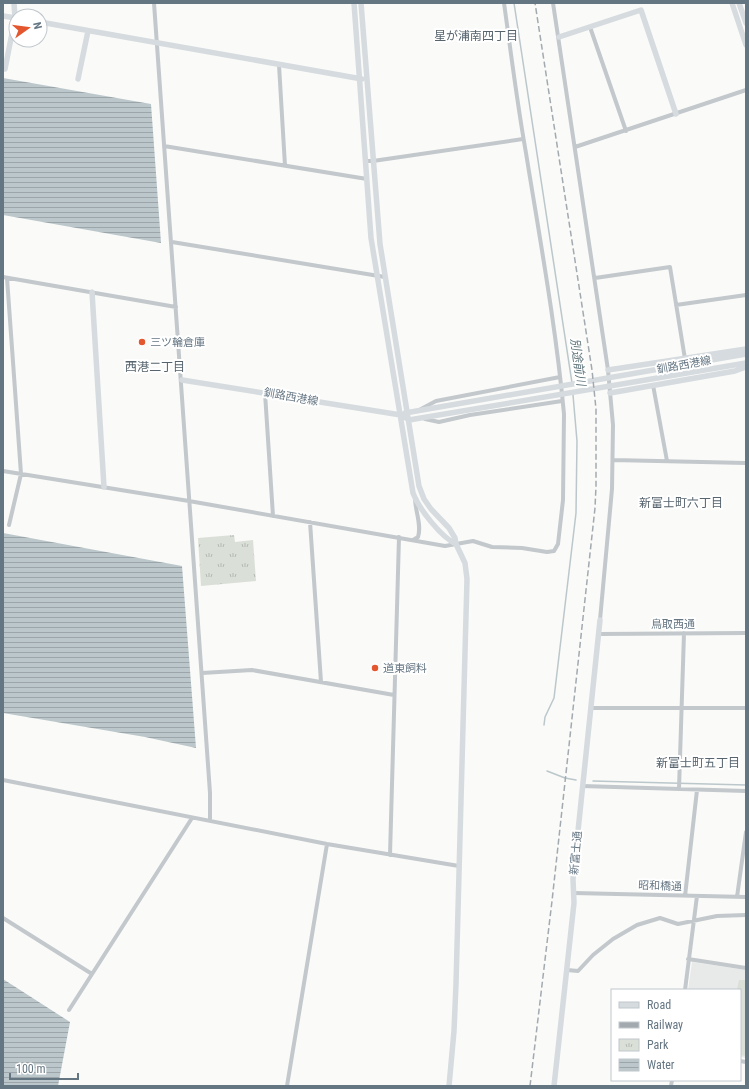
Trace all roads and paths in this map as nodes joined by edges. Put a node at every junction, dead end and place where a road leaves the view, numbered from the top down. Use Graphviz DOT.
graph roads {
  1 [pos="154,3"];
  2 [pos="354,3"];
  3 [pos="361,3"];
  4 [pos="504,3"];
  5 [pos="553,3"];
  6 [pos="732,3"];
  7 [pos="739,3"];
  8 [pos="746,23"];
  9 [pos="48,24"];
  10 [pos="590,27"];
  11 [pos="88,32"];
  12 [pos="558,37"];
  13 [pos="157,43"];
  14 [pos="746,45"];
  15 [pos="9,48"];
  16 [pos="279,65"];
  17 [pos="5,69"];
  18 [pos="359,78"];
  19 [pos="78,79"];
  20 [pos="367,79"];
  21 [pos="746,90"];
  22 [pos="676,114"];
  23 [pos="626,131"];
  24 [pos="523,139"];
  25 [pos="164,146"];
  26 [pos="575,147"];
  27 [pos="365,161"];
  28 [pos="373,161"];
  29 [pos="285,166"];
  30 [pos="367,179"];
  31 [pos="172,242"];
  32 [pos="377,276"];
  33 [pos="5,277"];
  34 [pos="386,277"];
  35 [pos="595,278"];
  36 [pos="92,292"];
  37 [pos="746,294"];
  38 [pos="676,305"];
  39 [pos="176,307"];
  40 [pos="746,349"];
  41 [pos="746,354"];
  42 [pos="685,359"];
  43 [pos="746,363"];
  44 [pos="746,367"];
  45 [pos="608,370"];
  46 [pos="560,377"];
  47 [pos="182,380"];
  48 [pos="653,385"];
  49 [pos="265,393"];
  50 [pos="610,393"];
  51 [pos="562,401"];
  52 [pos="419,410"];
  53 [pos="408,412"];
  54 [pos="401,415"];
  55 [pos="420,418"];
  56 [pos="409,420"];
  57 [pos="613,460"];
  58 [pos="667,461"];
  59 [pos="746,463"];
  60 [pos="3,471"];
  61 [pos="21,474"];
  62 [pos="104,487"];
  63 [pos="415,498"];
  64 [pos="190,501"];
  65 [pos="273,516"];
  66 [pos="310,522"];
  67 [pos="9,525"];
  68 [pos="399,537"];
  69 [pos="413,540"];
  70 [pos="456,544"];
  71 [pos="600,620"];
  72 [pos="684,633"];
  73 [pos="746,633"];
  74 [pos="599,634"];
  75 [pos="202,673"];
  76 [pos="321,682"];
  77 [pos="394,695"];
  78 [pos="592,708"];
  79 [pos="681,708"];
  80 [pos="746,708"];
  81 [pos="3,780"];
  82 [pos="582,786"];
  83 [pos="679,789"];
  84 [pos="697,790"];
  85 [pos="746,791"];
  86 [pos="192,818"];
  87 [pos="210,821"];
  88 [pos="746,832"];
  89 [pos="327,844"];
  90 [pos="390,855"];
  91 [pos="459,866"];
  92 [pos="574,893"];
  93 [pos="685,896"];
  94 [pos="697,896"];
  95 [pos="737,897"];
  96 [pos="746,897"];
  97 [pos="746,914"];
  98 [pos="3,918"];
  99 [pos="694,921"];
  100 [pos="688,960"];
  101 [pos="746,968"];
  102 [pos="567,970"];
  103 [pos="92,974"];
  104 [pos="685,989"];
  105 [pos="70,1010"];
  106 [pos="287,1086"];
  107 [pos="449,1086"];
  108 [pos="554,1086"];
  1 -- 13 [label="street"];
  2 -- 18 [label="street"];
  3 -- 20 [label="street"];
  4 -- 24 [label="street"];
  5 -- 12 [label="street"];
  6 -- 14 [label="street"];
  7 -- 8 [label="street"];
  9 -- 11 [label="street"];
  10 -- 12 [label="street"];
  10 -- 22 [label="street"];
  10 -- 23 [label="street"];
  11 -- 13 [label="street"];
  11 -- 19 [label="street"];
  12 -- 26 [label="street"];
  13 -- 16 [label="street"];
  13 -- 25 [label="street"];
  15 -- 17 [label="street"];
  16 -- 18 [label="street"];
  16 -- 29 [label="street"];
  18 -- 20 [label="street"];
  18 -- 27 [label="street"];
  20 -- 28 [label="street"];
  21 -- 22 [label="street"];
  22 -- 23 [label="street"];
  23 -- 26 [label="street"];
  24 -- 28 [label="street"];
  24 -- 46 [label="street"];
  25 -- 29 [label="street"];
  25 -- 31 [label="street"];
  26 -- 35 [label="street"];
  27 -- 28 [label="street"];
  27 -- 30 [label="street"];
  28 -- 34 [label="street"];
  29 -- 30 [label="street"];
  30 -- 32 [label="street"];
  31 -- 32 [label="street"];
  31 -- 39 [label="street"];
  32 -- 34 [label="street"];
  32 -- 54 [label="street"];
  33 -- 36 [label="street"];
  33 -- 61 [label="street"];
  34 -- 53 [label="street"];
  35 -- 38 [label="street"];
  35 -- 45 [label="street"];
  36 -- 39 [label="street"];
  36 -- 62 [label="street"];
  37 -- 38 [label="street"];
  38 -- 42 [label="street"];
  39 -- 47 [label="street"];
  40 -- 42 [label="street"];
  41 -- 52 [label="street, 釧路西港線"];
  42 -- 45 [label="street"];
  43 -- 55 [label="street, 釧路西港線"];
  44 -- 48 [label="street"];
  45 -- 50 [label="street"];
  46 -- 51 [label="street"];
  46 -- 52 [label="street"];
  47 -- 49 [label="street, 釧路西港線"];
  47 -- 64 [label="street"];
  48 -- 50 [label="street"];
  48 -- 58 [label="street"];
  49 -- 54 [label="street, 釧路西港線"];
  49 -- 65 [label="street"];
  50 -- 57 [label="street"];
  51 -- 55 [label="street"];
  51 -- 70 [label="street"];
  52 -- 53 [label="street"];
  53 -- 54 [label="street"];
  53 -- 56 [label="street"];
  54 -- 56 [label="street, 釧路西港線"];
  54 -- 63 [label="street"];
  55 -- 56 [label="street"];
  56 -- 70 [label="street"];
  57 -- 58 [label="street"];
  57 -- 71 [label="street"];
  58 -- 59 [label="street"];
  60 -- 61 [label="street"];
  61 -- 62 [label="street"];
  61 -- 67 [label="street"];
  62 -- 64 [label="street"];
  63 -- 69 [label="street"];
  63 -- 70 [label="street"];
  64 -- 65 [label="street"];
  64 -- 75 [label="street"];
  65 -- 66 [label="street"];
  66 -- 68 [label="street"];
  66 -- 76 [label="street"];
  68 -- 69 [label="street"];
  68 -- 77 [label="street"];
  69 -- 70 [label="street"];
  70 -- 91 [label="street"];
  71 -- 74 [label="street, 新富士通"];
  72 -- 73 [label="street, 鳥取西通"];
  72 -- 74 [label="street, 鳥取西通"];
  72 -- 79 [label="street"];
  74 -- 78 [label="street, 新富士通"];
  75 -- 76 [label="street"];
  75 -- 87 [label="street"];
  76 -- 77 [label="street"];
  77 -- 90 [label="street"];
  78 -- 79 [label="street"];
  78 -- 82 [label="street, 新富士通"];
  79 -- 80 [label="street"];
  79 -- 83 [label="street"];
  81 -- 86 [label="street"];
  82 -- 83 [label="street"];
  82 -- 92 [label="street, 新富士通"];
  83 -- 84 [label="street"];
  84 -- 85 [label="street"];
  84 -- 93 [label="street"];
  86 -- 87 [label="street"];
  86 -- 103 [label="street"];
  87 -- 89 [label="street"];
  88 -- 95 [label="street"];
  89 -- 90 [label="street"];
  89 -- 106 [label="street"];
  90 -- 91 [label="street"];
  91 -- 107 [label="street"];
  92 -- 93 [label="street, 昭和橋通"];
  92 -- 102 [label="street, 新富士通"];
  93 -- 94 [label="street, 昭和橋通"];
  94 -- 95 [label="street, 昭和橋通"];
  94 -- 99 [label="street"];
  95 -- 96 [label="street, 昭和橋通"];
  97 -- 99 [label="street"];
  98 -- 103 [label="street"];
  99 -- 100 [label="street"];
  99 -- 102 [label="street"];
  100 -- 101 [label="street"];
  100 -- 104 [label="street"];
  102 -- 108 [label="street, 新富士通"];
  103 -- 105 [label="street"];
}
